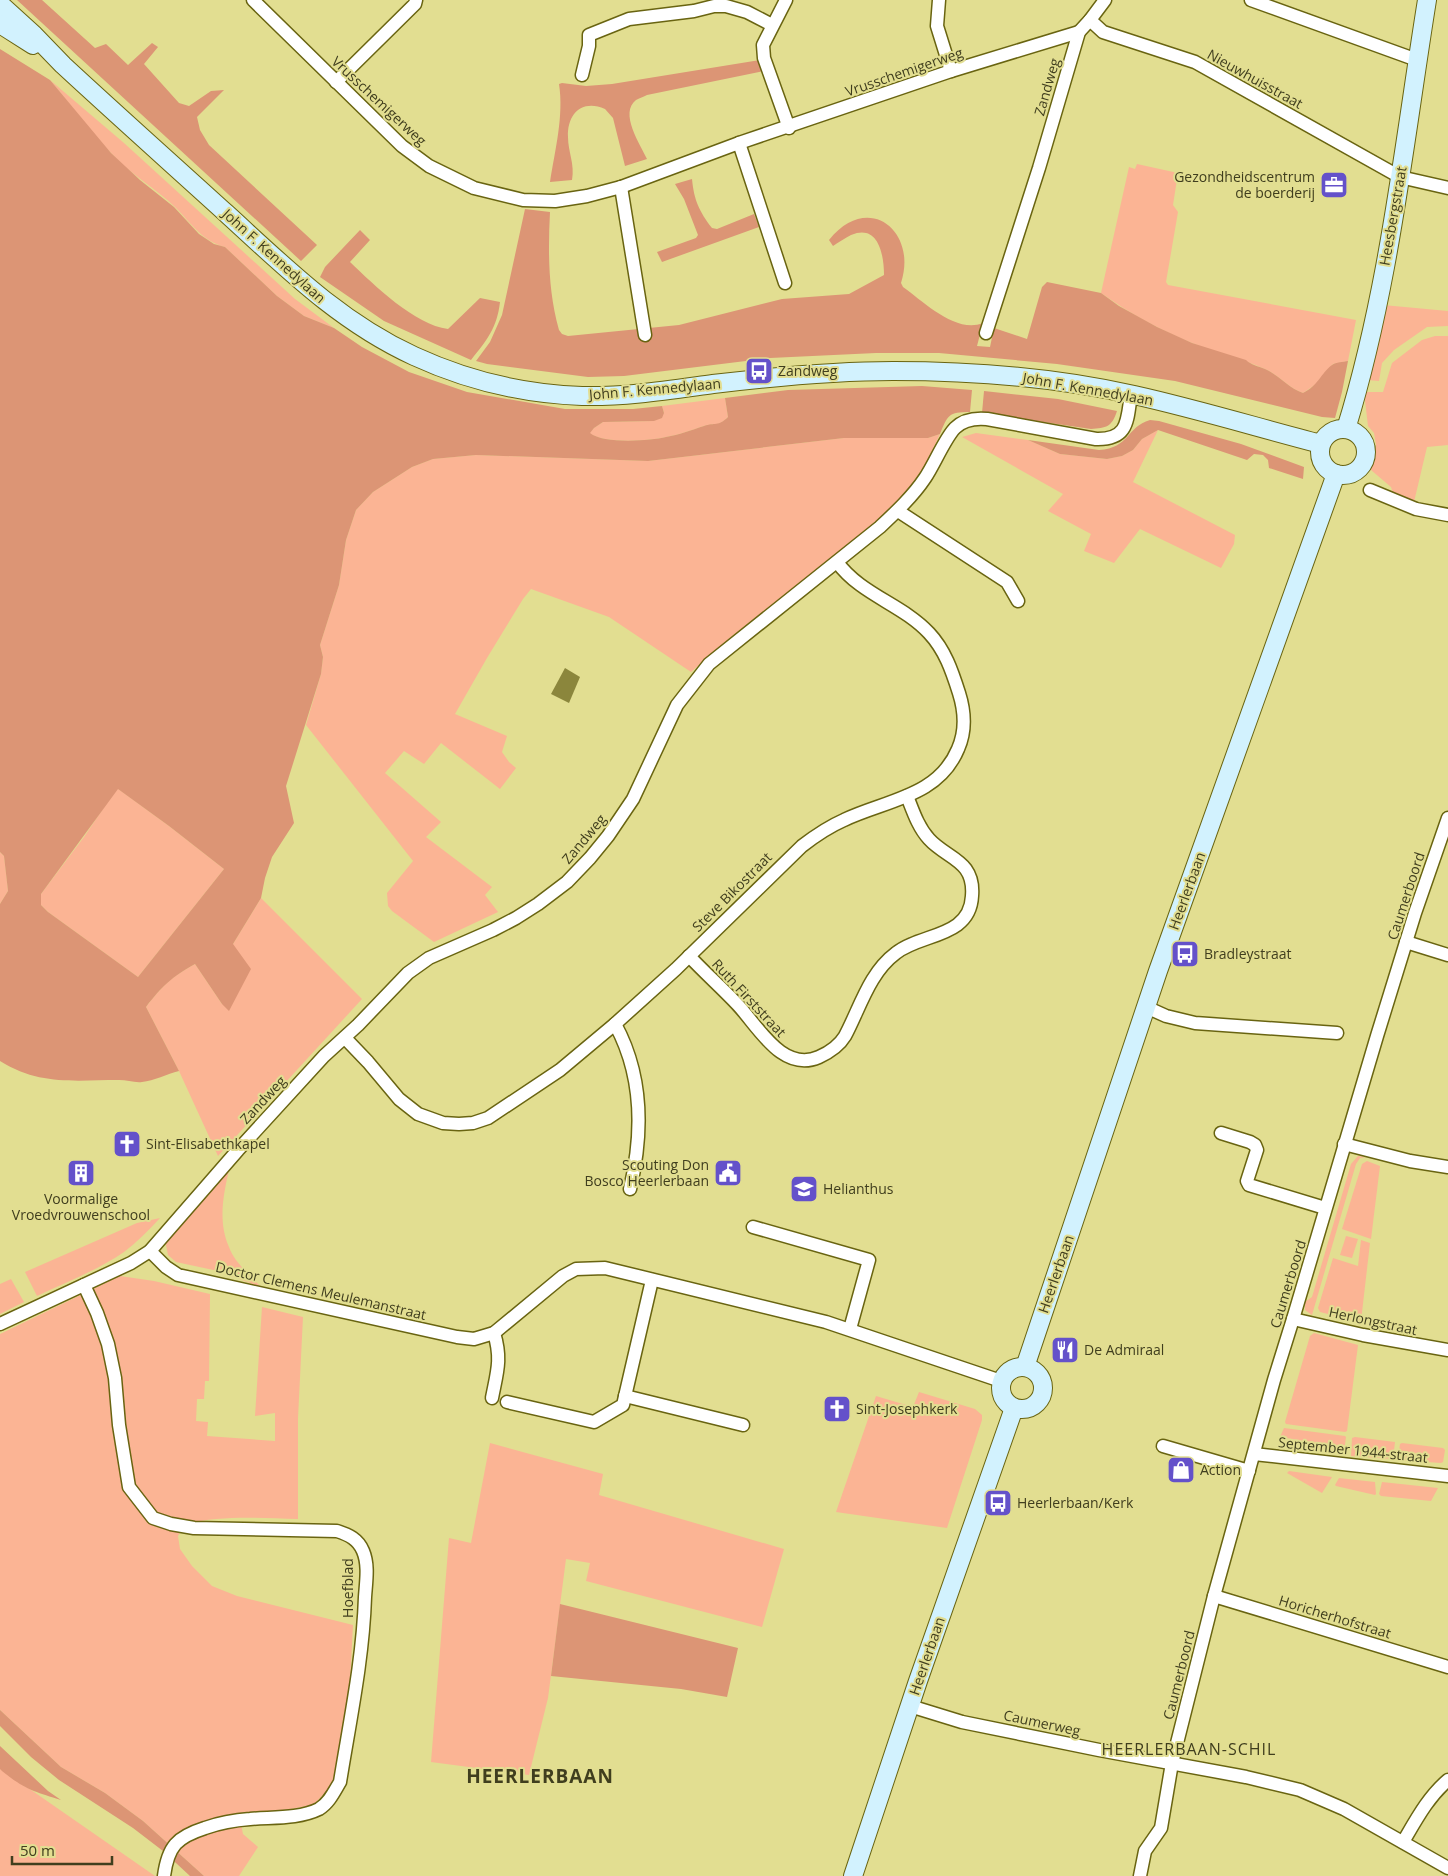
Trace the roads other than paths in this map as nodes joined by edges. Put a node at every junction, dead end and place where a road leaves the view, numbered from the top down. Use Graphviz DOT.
graph roads {
  1 [pos="253,0"];
  2 [pos="416,0"];
  3 [pos="786,0"];
  4 [pos="939,0"];
  5 [pos="1105,0"];
  6 [pos="1251,0"];
  7 [pos="1427,0"];
  8 [pos="0,4"];
  9 [pos="1090,20"];
  10 [pos="0,24"];
  11 [pos="772,25"];
  12 [pos="1079,32"];
  13 [pos="1417,60"];
  14 [pos="63,65"];
  15 [pos="951,71"];
  16 [pos="582,75"];
  17 [pos="336,82"];
  18 [pos="789,128"];
  19 [pos="739,144"];
  20 [pos="1400,177"];
  21 [pos="621,187"];
  22 [pos="1448,188"];
  23 [pos="786,283"];
  24 [pos="986,333"];
  25 [pos="644,335"];
  26 [pos="1131,394"];
  27 [pos="1346,429"];
  28 [pos="1322,444"];
  29 [pos="1336,474"];
  30 [pos="1370,490"];
  31 [pos="898,511"];
  32 [pos="1448,515"];
  33 [pos="836,562"];
  34 [pos="1018,601"];
  35 [pos="907,796"];
  36 [pos="1448,818"];
  37 [pos="1406,942"];
  38 [pos="1448,955"];
  39 [pos="689,956"];
  40 [pos="1146,1007"];
  41 [pos="615,1024"];
  42 [pos="1337,1033"];
  43 [pos="345,1038"];
  44 [pos="1221,1133"];
  45 [pos="1344,1144"];
  46 [pos="1448,1167"];
  47 [pos="630,1190"];
  48 [pos="1325,1208"];
  49 [pos="753,1227"];
  50 [pos="150,1251"];
  51 [pos="652,1280"];
  52 [pos="84,1285"];
  53 [pos="1293,1319"];
  54 [pos="0,1324"];
  55 [pos="850,1329"];
  56 [pos="494,1333"];
  57 [pos="1448,1350"];
  58 [pos="1025,1366"];
  59 [pos="1001,1381"];
  60 [pos="626,1396"];
  61 [pos="492,1398"];
  62 [pos="508,1402"];
  63 [pos="1014,1408"];
  64 [pos="743,1425"];
  65 [pos="1163,1446"];
  66 [pos="1254,1454"];
  67 [pos="1249,1471"];
  68 [pos="1448,1476"];
  69 [pos="1214,1596"];
  70 [pos="1448,1667"];
  71 [pos="910,1706"];
  72 [pos="1172,1763"];
  73 [pos="1448,1780"];
  74 [pos="1403,1842"];
  75 [pos="1448,1868"];
  76 [pos="164,1876"];
  77 [pos="853,1876"];
  78 [pos="1140,1876"];
  1 -- 17 [label="street, Vrusschemigerweg"];
  2 -- 17 [label="street"];
  3 -- 11 [label="street"];
  4 -- 15 [label="street"];
  5 -- 9 [label="street, Zandweg"];
  6 -- 13 [label="street"];
  7 -- 13 [label="street, Heesbergstraat"];
  8 -- 14 [label="street, John F. Kennedylaan"];
  9 -- 12 [label="street, Zandweg"];
  9 -- 20 [label="street, Nieuwhuisstraat"];
  10 -- 14 [label="street, John F. Kennedylaan"];
  11 -- 16 [label="street"];
  11 -- 18 [label="street"];
  12 -- 15 [label="street, Vrusschemigerweg"];
  12 -- 24 [label="street, Zandweg"];
  13 -- 20 [label="street, Heesbergstraat"];
  14 -- 26 [label="street, John F. Kennedylaan"];
  15 -- 18 [label="street, Vrusschemigerweg"];
  17 -- 21 [label="street, Vrusschemigerweg"];
  18 -- 19 [label="street, Vrusschemigerweg"];
  19 -- 21 [label="street, Vrusschemigerweg"];
  19 -- 23 [label="street"];
  20 -- 22 [label="street, Nieuwhuisstraat"];
  20 -- 27 [label="street, Heesbergstraat"];
  21 -- 25 [label="street"];
  26 -- 28 [label="street, John F. Kennedylaan"];
  26 -- 31 [label="street, Zandweg"];
  27 -- 28 [label="street"];
  27 -- 29 [label="street"];
  28 -- 29 [label="street"];
  29 -- 40 [label="street, Heerlerbaan"];
  30 -- 32 [label="street"];
  31 -- 33 [label="street, Zandweg"];
  31 -- 34 [label="street"];
  33 -- 35 [label="street, Steve Bikostraat"];
  33 -- 43 [label="street, Zandweg"];
  35 -- 39 [label="street, Steve Bikostraat"];
  35 -- 39 [label="street, Ruth Firststraat"];
  36 -- 37 [label="street, Caumerboord"];
  37 -- 38 [label="street"];
  37 -- 45 [label="street, Caumerboord"];
  39 -- 41 [label="street, Steve Bikostraat"];
  40 -- 42 [label="street"];
  40 -- 58 [label="street, Heerlerbaan"];
  41 -- 43 [label="street, Steve Bikostraat"];
  41 -- 47 [label="street"];
  43 -- 50 [label="street, Zandweg"];
  44 -- 48 [label="street"];
  45 -- 46 [label="street"];
  45 -- 48 [label="street, Caumerboord"];
  48 -- 53 [label="street, Caumerboord"];
  49 -- 55 [label="street"];
  50 -- 52 [label="street, Zandweg"];
  50 -- 56 [label="street, Doctor Clemens Meulemanstraat"];
  51 -- 55 [label="street, Doctor Clemens Meulemanstraat"];
  51 -- 56 [label="street, Doctor Clemens Meulemanstraat"];
  51 -- 60 [label="street"];
  52 -- 54 [label="street, Zandweg"];
  52 -- 76 [label="street, Hoefblad"];
  53 -- 57 [label="street, Herlongstraat"];
  53 -- 66 [label="street, Caumerboord"];
  55 -- 59 [label="street, Doctor Clemens Meulemanstraat"];
  56 -- 61 [label="street"];
  58 -- 59 [label="street"];
  58 -- 63 [label="street"];
  59 -- 63 [label="street"];
  60 -- 62 [label="street"];
  60 -- 64 [label="street"];
  63 -- 71 [label="street, Heerlerbaan"];
  65 -- 67 [label="street"];
  66 -- 67 [label="street, Caumerboord"];
  66 -- 68 [label="street, September 1944-straat"];
  67 -- 69 [label="street, Caumerboord"];
  69 -- 70 [label="street, Horicherhofstraat"];
  69 -- 72 [label="street, Caumerboord"];
  71 -- 72 [label="street, Caumerweg"];
  71 -- 77 [label="street, Heerlerbaan"];
  72 -- 74 [label="street, Caumerweg"];
  72 -- 78 [label="street, Caumerboord"];
  73 -- 74 [label="street"];
  74 -- 75 [label="street, Caumerweg"];
}
